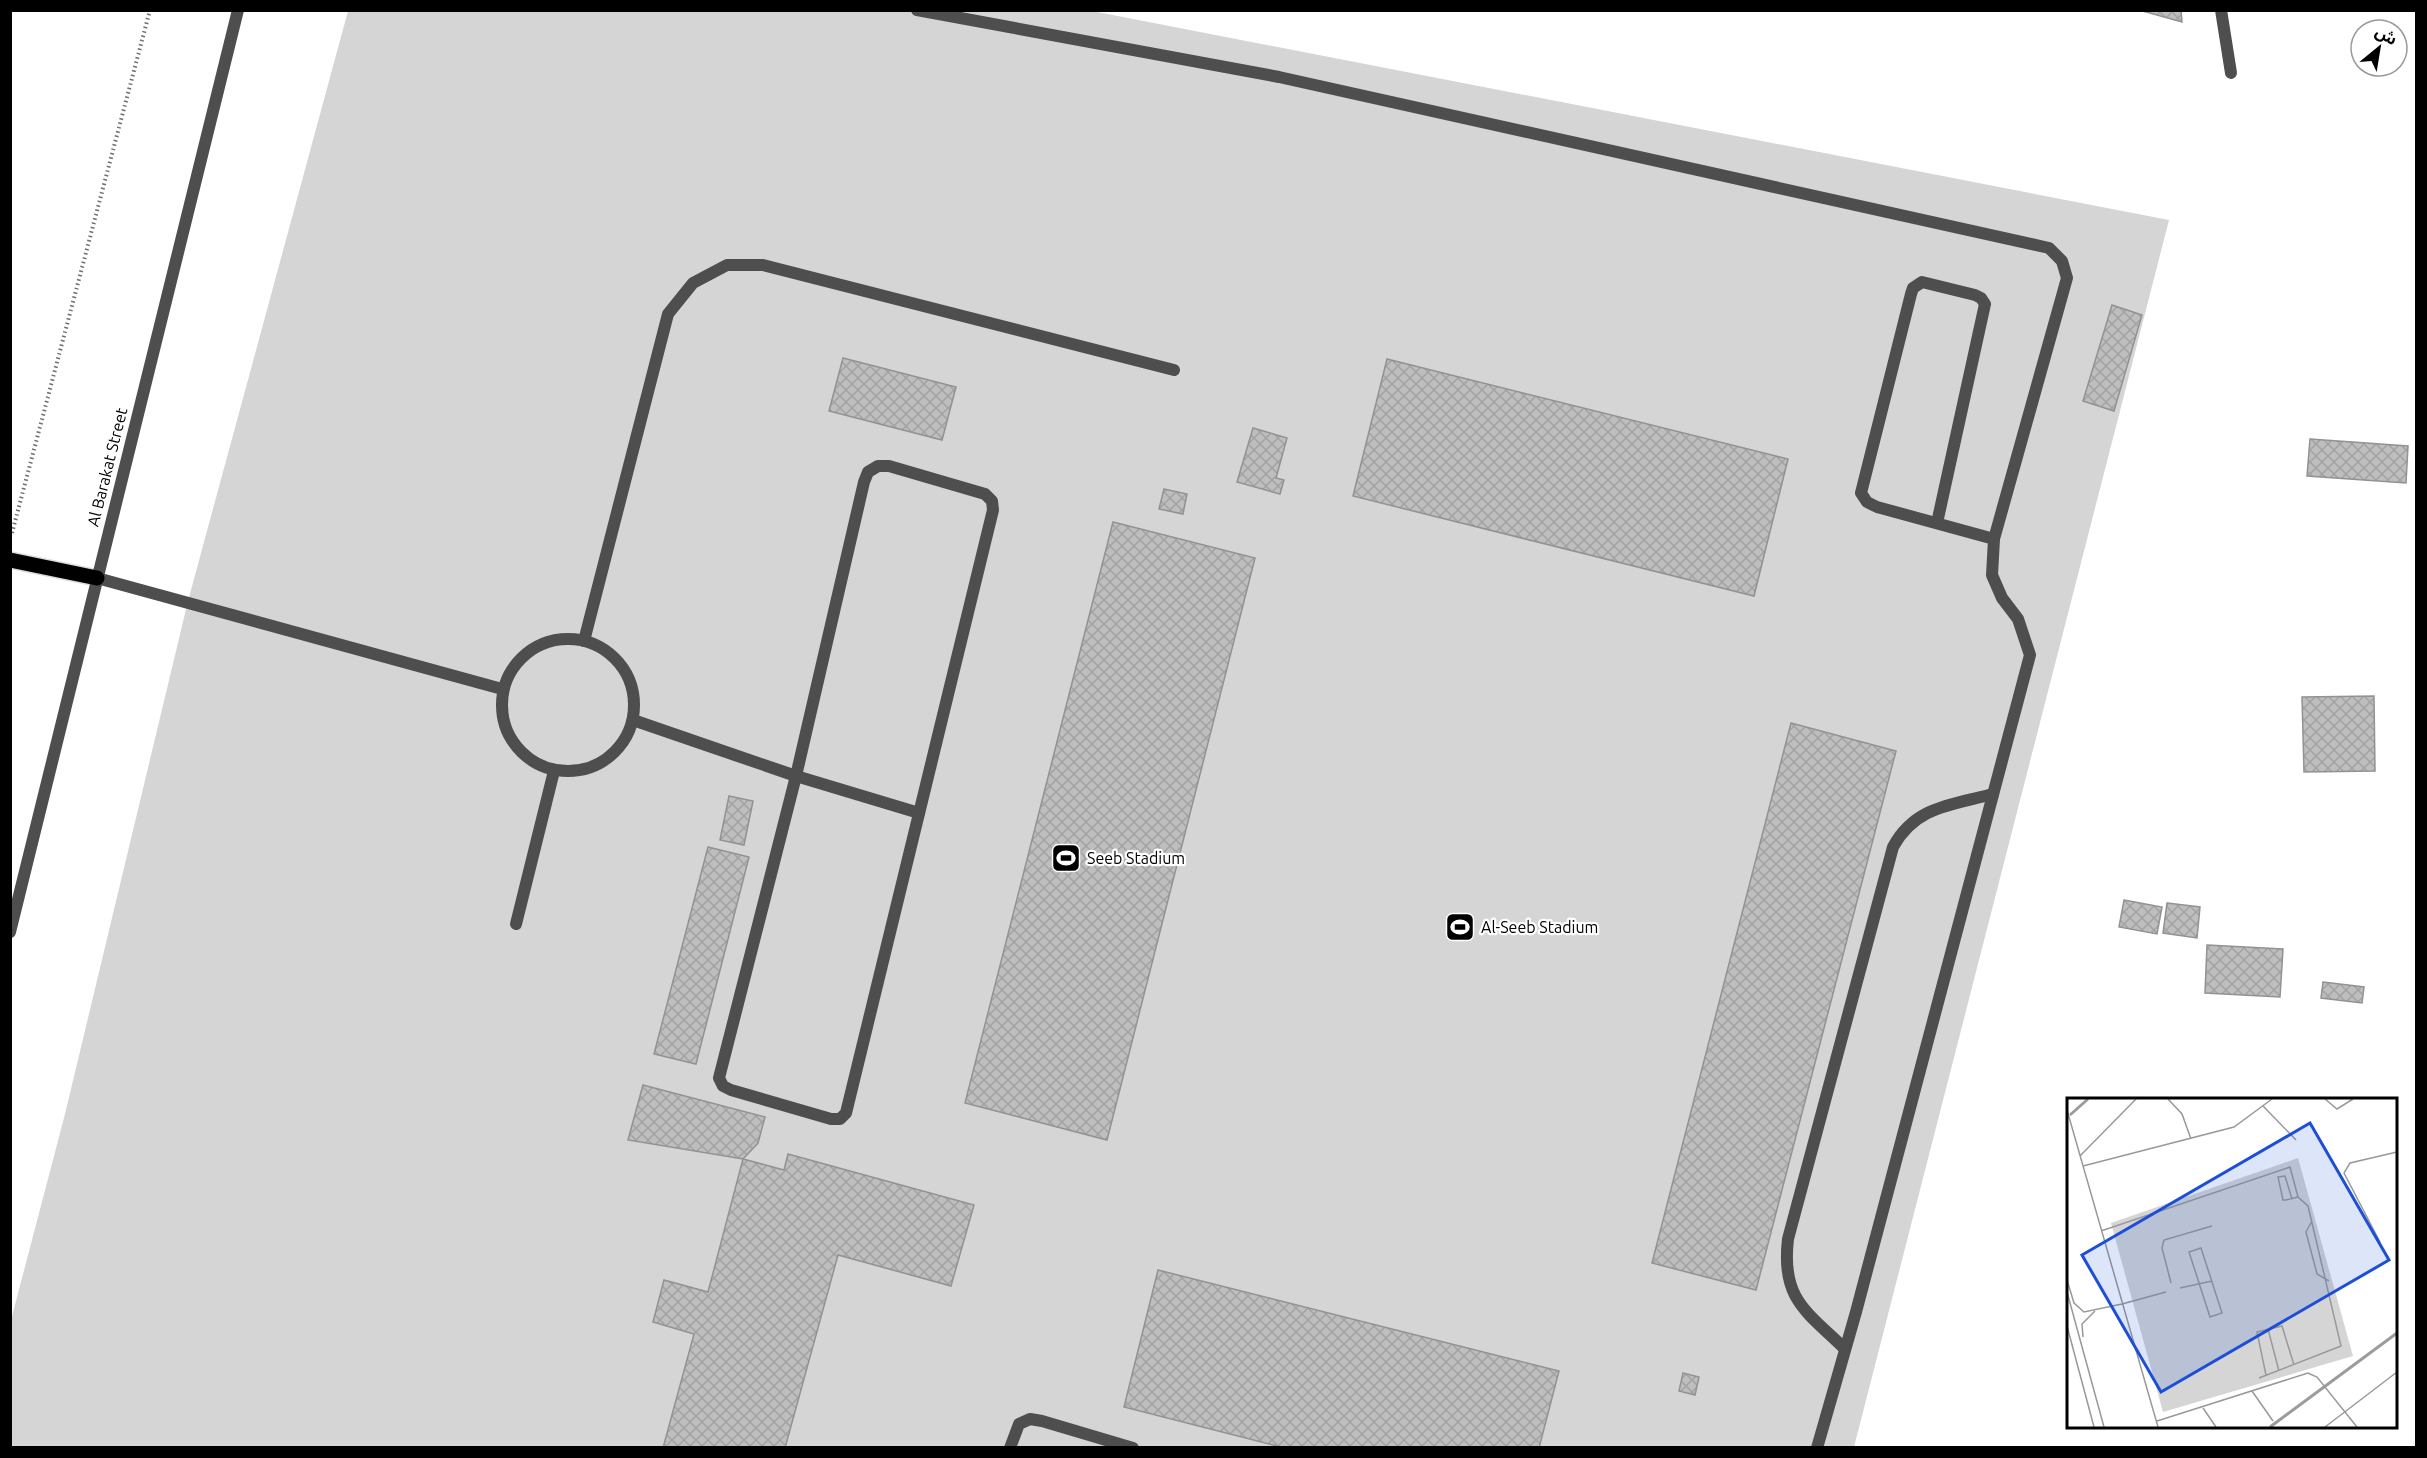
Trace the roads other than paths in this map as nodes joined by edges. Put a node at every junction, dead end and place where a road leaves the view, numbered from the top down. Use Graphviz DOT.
graph roads {
  1 [pos="238,10"];
  2 [pos="917,10"];
  3 [pos="2221,10"];
  4 [pos="2231,73"];
  5 [pos="1174,370"];
  6 [pos="1937,523"];
  7 [pos="1994,539"];
  8 [pos="10,560"];
  9 [pos="97,578"];
  10 [pos="584,641"];
  11 [pos="502,689"];
  12 [pos="633,720"];
  13 [pos="554,771"];
  14 [pos="796,776"];
  15 [pos="1993,794"];
  16 [pos="919,813"];
  17 [pos="516,924"];
  18 [pos="10,932"];
  19 [pos="1845,1349"];
  20 [pos="1010,1448"];
  21 [pos="1133,1448"];
  22 [pos="1817,1448"];
  1 -- 9 [label="street, Al Barakat Street"];
  2 -- 7 [label="street"];
  3 -- 4 [label="street"];
  5 -- 10 [label="street"];
  6 -- 6 [label="street"];
  6 -- 7 [label="street"];
  7 -- 15 [label="street"];
  8 -- 9 [label="main road"];
  9 -- 11 [label="street"];
  9 -- 18 [label="street, Al Barakat Street"];
  10 -- 11 [label="street"];
  10 -- 12 [label="street"];
  11 -- 13 [label="street"];
  12 -- 13 [label="street"];
  12 -- 14 [label="street"];
  13 -- 17 [label="street"];
  14 -- 16 [label="street"];
  14 -- 16 [label="street"];
  14 -- 16 [label="street"];
  15 -- 19 [label="street"];
  15 -- 19 [label="street"];
  19 -- 22 [label="street"];
  20 -- 21 [label="street"];
}
